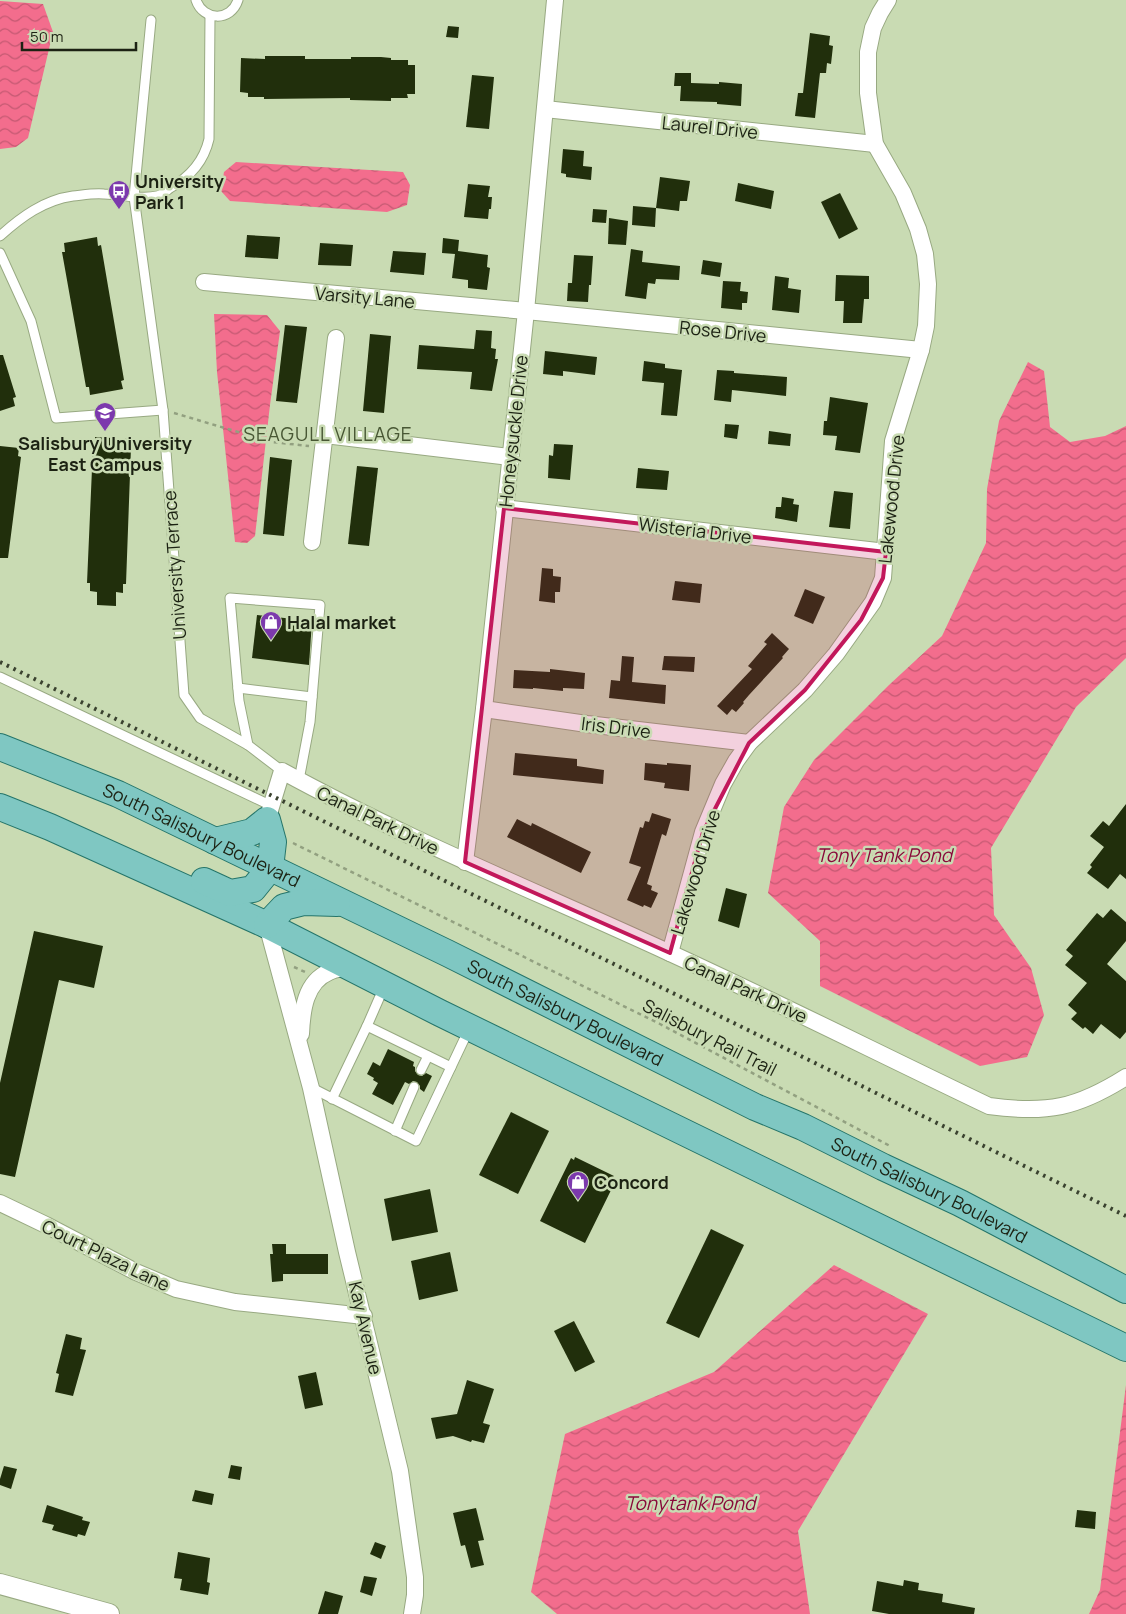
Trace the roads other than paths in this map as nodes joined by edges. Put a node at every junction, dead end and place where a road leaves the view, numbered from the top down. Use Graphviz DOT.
graph roads {
  1 [pos="196,0"];
  2 [pos="238,0"];
  3 [pos="555,0"];
  4 [pos="888,0"];
  5 [pos="210,16"];
  6 [pos="151,20"];
  7 [pos="544,109"];
  8 [pos="875,144"];
  9 [pos="134,197"];
  10 [pos="0,236"];
  11 [pos="0,253"];
  12 [pos="204,282"];
  13 [pos="526,311"];
  14 [pos="336,338"];
  15 [pos="921,350"];
  16 [pos="162,410"];
  17 [pos="324,441"];
  18 [pos="510,457"];
  19 [pos="504,508"];
  20 [pos="312,542"];
  21 [pos="886,552"];
  22 [pos="0,677"];
  23 [pos="238,688"];
  24 [pos="312,697"];
  25 [pos="484,708"];
  26 [pos="749,743"];
  27 [pos="248,745"];
  28 [pos="0,747"];
  29 [pos="282,771"];
  30 [pos="299,780"];
  31 [pos="0,807"];
  32 [pos="271,823"];
  33 [pos="214,841"];
  34 [pos="465,862"];
  35 [pos="270,868"];
  36 [pos="152,872"];
  37 [pos="345,904"];
  38 [pos="267,925"];
  39 [pos="670,953"];
  40 [pos="349,966"];
  41 [pos="385,985"];
  42 [pos="367,1026"];
  43 [pos="470,1027"];
  44 [pos="300,1044"];
  45 [pos="428,1056"];
  46 [pos="451,1067"];
  47 [pos="421,1070"];
  48 [pos="1126,1077"];
  49 [pos="414,1087"];
  50 [pos="311,1088"];
  51 [pos="332,1099"];
  52 [pos="395,1131"];
  53 [pos="0,1203"];
  54 [pos="1126,1290"];
  55 [pos="364,1316"];
  56 [pos="1121,1346"];
  57 [pos="0,1584"];
  58 [pos="109,1614"];
  59 [pos="412,1614"];
  1 -- 5 [label="lane"];
  2 -- 5 [label="lane"];
  3 -- 7 [label="street, Honeysuckle Drive"];
  4 -- 8 [label="street, Lakewood Drive"];
  5 -- 9 [label="lane"];
  6 -- 9 [label="lane, University Terrace"];
  7 -- 8 [label="street, Laurel Drive"];
  7 -- 13 [label="street, Honeysuckle Drive"];
  8 -- 15 [label="street, Lakewood Drive"];
  9 -- 10 [label="lane"];
  9 -- 16 [label="lane, University Terrace"];
  11 -- 16 [label="lane"];
  12 -- 13 [label="street, Varsity Lane"];
  13 -- 15 [label="street, Rose Drive"];
  13 -- 18 [label="street, Honeysuckle Drive"];
  14 -- 17 [label="street"];
  15 -- 21 [label="street, Lakewood Drive"];
  16 -- 27 [label="lane, University Terrace"];
  17 -- 18 [label="street"];
  17 -- 20 [label="street"];
  18 -- 19 [label="street, Honeysuckle Drive"];
  19 -- 21 [label="street, Wisteria Drive"];
  19 -- 25 [label="street, Honeysuckle Drive"];
  21 -- 26 [label="street, Lakewood Drive"];
  22 -- 32 [label="lane"];
  23 -- 24 [label="lane"];
  23 -- 24 [label="lane"];
  23 -- 27 [label="lane"];
  24 -- 30 [label="lane"];
  25 -- 26 [label="street, Iris Drive"];
  25 -- 34 [label="street, Honeysuckle Drive"];
  26 -- 39 [label="street, Lakewood Drive"];
  27 -- 29 [label="lane, University Terrace"];
  28 -- 33 [label="main road, South Salisbury Boulevard"];
  29 -- 30 [label="street, Canal Park Drive"];
  29 -- 32 [label="street"];
  30 -- 34 [label="street, Canal Park Drive"];
  31 -- 36 [label="main road"];
  32 -- 33 [label="main road"];
  32 -- 35 [label="main road"];
  33 -- 35 [label="main road, South Salisbury Boulevard"];
  34 -- 39 [label="street, Canal Park Drive"];
  35 -- 36 [label="main road"];
  35 -- 37 [label="main road, South Salisbury Boulevard"];
  36 -- 38 [label="main road"];
  37 -- 38 [label="main road"];
  37 -- 54 [label="main road, South Salisbury Boulevard"];
  38 -- 40 [label="main road"];
  38 -- 44 [label="street, Kay Avenue"];
  39 -- 48 [label="street, Canal Park Drive"];
  40 -- 41 [label="main road"];
  40 -- 44 [label="street, Kay Avenue"];
  41 -- 42 [label="lane"];
  41 -- 43 [label="main road"];
  42 -- 45 [label="lane"];
  42 -- 51 [label="lane"];
  43 -- 46 [label="lane"];
  43 -- 56 [label="main road"];
  44 -- 50 [label="street, Kay Avenue"];
  45 -- 46 [label="lane"];
  45 -- 47 [label="lane"];
  46 -- 52 [label="lane"];
  49 -- 52 [label="lane"];
  50 -- 51 [label="lane"];
  50 -- 55 [label="street, Kay Avenue"];
  51 -- 52 [label="lane"];
  53 -- 55 [label="street, Court Plaza Lane"];
  55 -- 59 [label="street, Kay Avenue"];
  57 -- 58 [label="street"];
}
